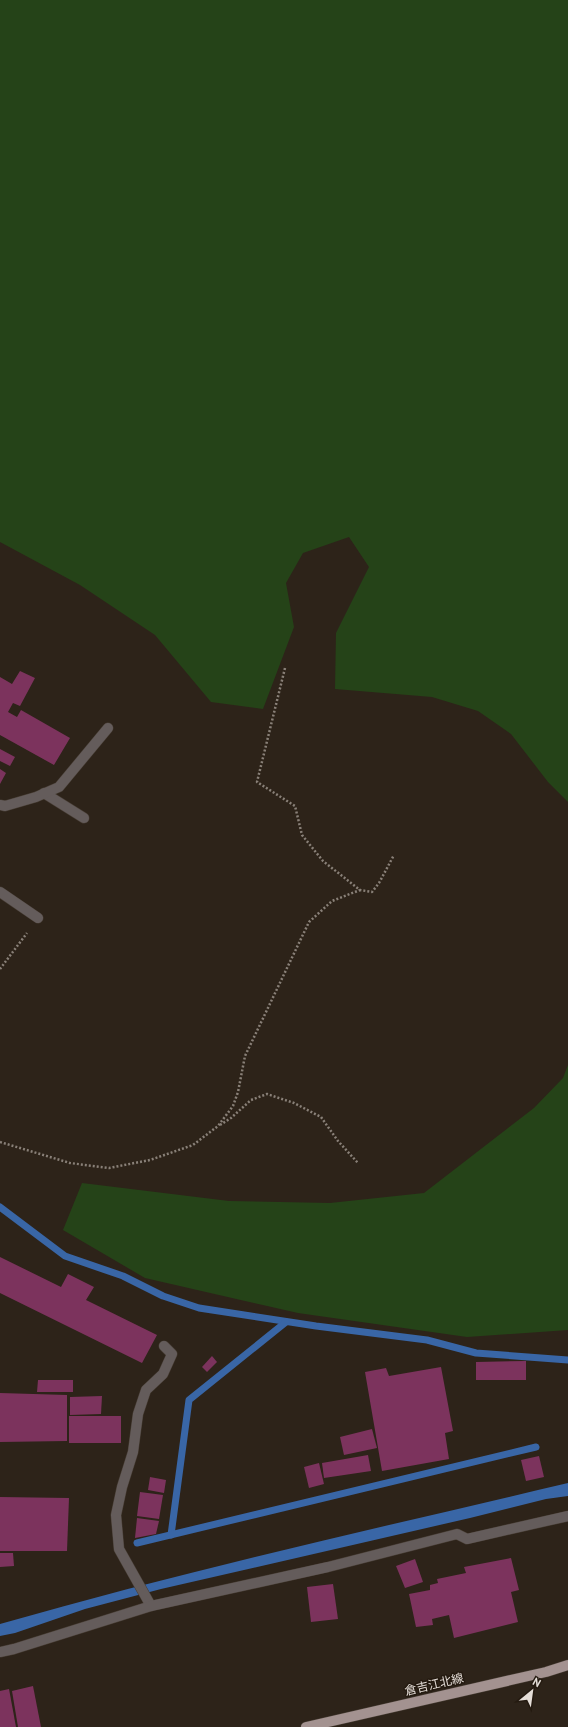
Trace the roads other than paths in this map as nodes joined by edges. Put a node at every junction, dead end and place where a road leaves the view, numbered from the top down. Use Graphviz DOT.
graph roads {
  1 [pos="108,728"];
  2 [pos="44,793"];
  3 [pos="0,804"];
  4 [pos="84,818"];
  5 [pos="0,892"];
  6 [pos="38,918"];
  7 [pos="164,1346"];
  8 [pos="568,1516"];
  9 [pos="150,1606"];
  10 [pos="0,1652"];
  11 [pos="568,1665"];
  12 [pos="306,1727"];
  1 -- 2 [label="street"];
  2 -- 3 [label="street"];
  2 -- 4 [label="street"];
  5 -- 6 [label="street"];
  7 -- 9 [label="street"];
  8 -- 9 [label="street"];
  9 -- 10 [label="street"];
  11 -- 12 [label="main road, 倉吉江北線"];
}
